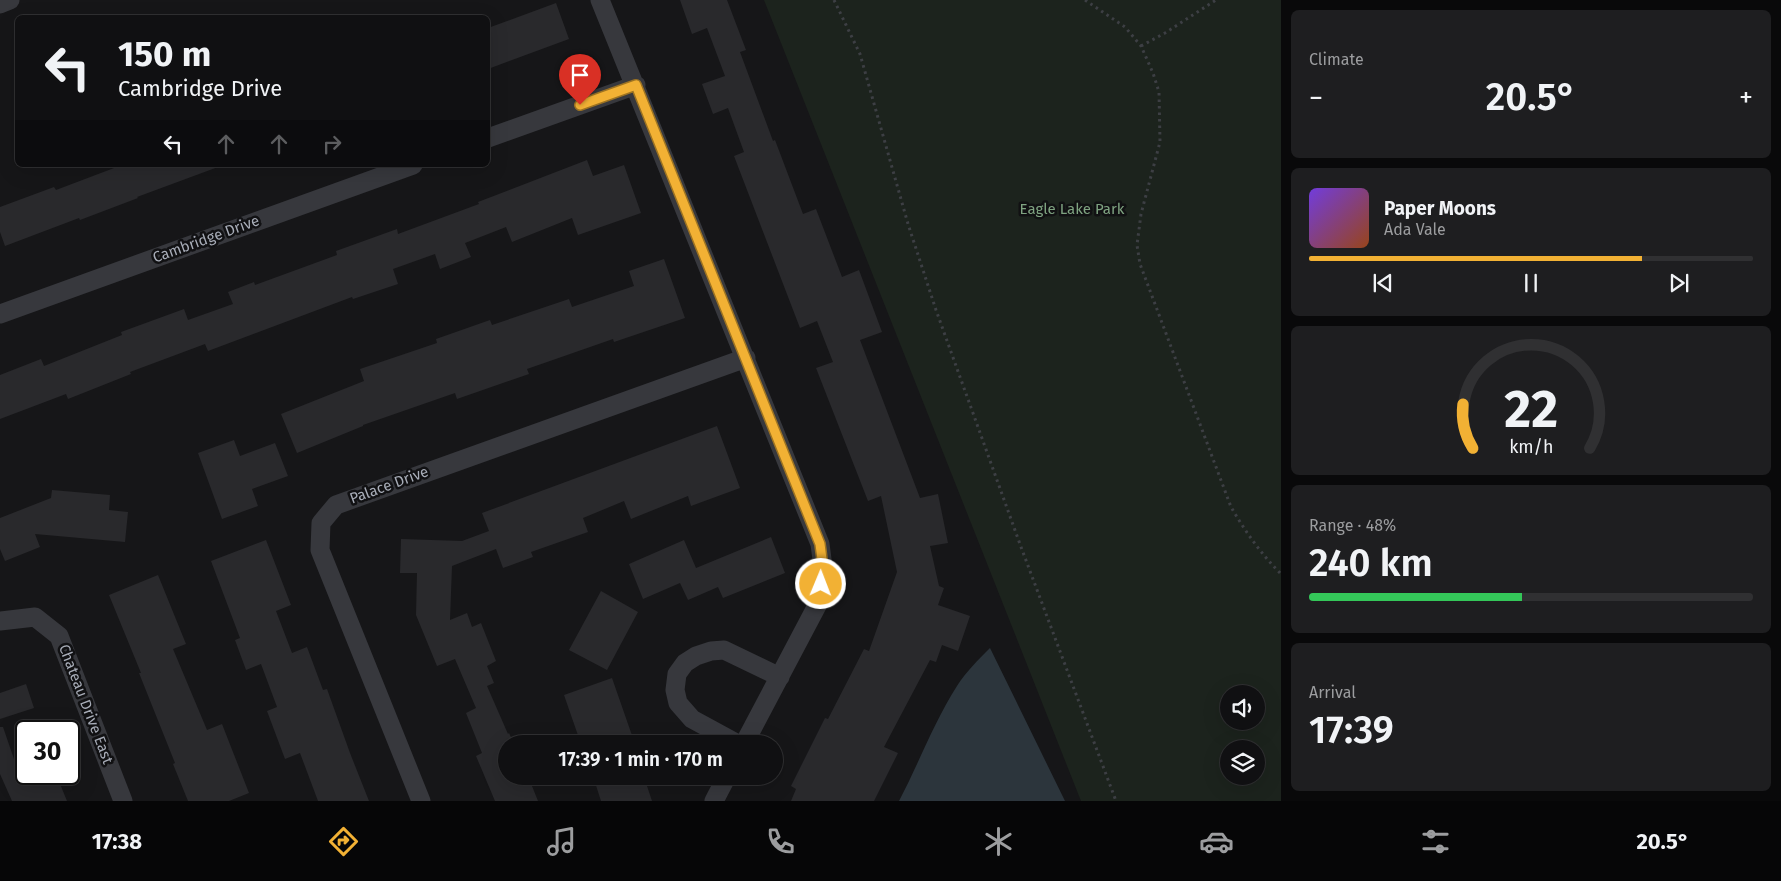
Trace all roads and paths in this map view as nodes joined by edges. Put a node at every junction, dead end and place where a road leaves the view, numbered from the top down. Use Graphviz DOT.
graph roads {
  1 [pos="10,0"];
  2 [pos="600,0"];
  3 [pos="834,0"];
  4 [pos="1085,0"];
  5 [pos="1216,0"];
  6 [pos="0,4"];
  7 [pos="1141,46"];
  8 [pos="636,85"];
  9 [pos="490,137"];
  10 [pos="407,167"];
  11 [pos="0,314"];
  12 [pos="746,358"];
  13 [pos="1281,574"];
  14 [pos="0,621"];
  15 [pos="780,677"];
  16 [pos="721,735"];
  17 [pos="749,735"];
  18 [pos="722,785"];
  19 [pos="124,801"];
  20 [pos="421,801"];
  21 [pos="714,801"];
  22 [pos="1116,801"];
  1 -- 6 [label="street"];
  2 -- 8 [label="street"];
  3 -- 22 [label="path"];
  4 -- 7 [label="path"];
  5 -- 7 [label="path"];
  7 -- 13 [label="path"];
  8 -- 9 [label="street"];
  8 -- 12 [label="street"];
  10 -- 11 [label="street, Cambridge Drive"];
  12 -- 15 [label="street"];
  12 -- 20 [label="street, Palace Drive"];
  14 -- 19 [label="street, Chateau Drive East"];
  15 -- 16 [label="street"];
  15 -- 17 [label="street"];
  18 -- 21 [label="street"];
}
